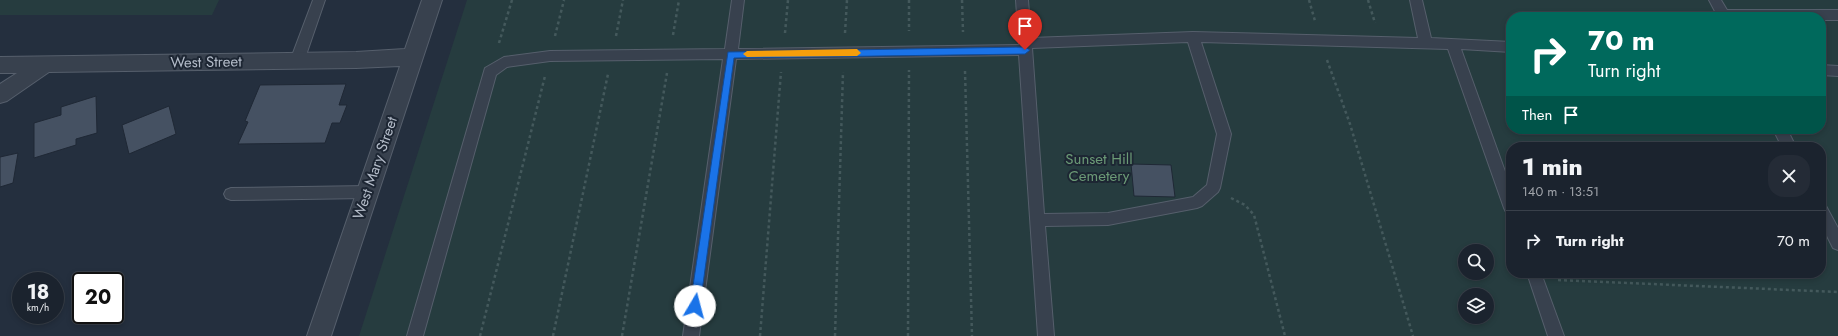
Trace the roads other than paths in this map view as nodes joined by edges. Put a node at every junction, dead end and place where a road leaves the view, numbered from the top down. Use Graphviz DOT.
graph roads {
  1 [pos="319,0"];
  2 [pos="432,0"];
  3 [pos="738,0"];
  4 [pos="1022,0"];
  5 [pos="1416,0"];
  6 [pos="1715,0"];
  7 [pos="1722,12"];
  8 [pos="1826,15"];
  9 [pos="1838,15"];
  10 [pos="1193,37"];
  11 [pos="1426,43"];
  12 [pos="1453,44"];
  13 [pos="1506,46"];
  14 [pos="1025,47"];
  15 [pos="731,54"];
  16 [pos="412,57"];
  17 [pos="297,61"];
  18 [pos="0,66"];
  19 [pos="43,66"];
  20 [pos="1826,70"];
  21 [pos="1838,71"];
  22 [pos="0,95"];
  23 [pos="367,192"];
  24 [pos="231,194"];
  25 [pos="1506,194"];
  26 [pos="1037,220"];
  27 [pos="1826,220"];
  28 [pos="1838,243"];
  29 [pos="1536,278"];
  30 [pos="319,336"];
  31 [pos="415,336"];
  32 [pos="691,336"];
  33 [pos="1046,336"];
  34 [pos="1556,336"];
  1 -- 17 [label="lane"];
  2 -- 16 [label="street, West Mary Street"];
  3 -- 15 [label="lane"];
  4 -- 14 [label="lane"];
  5 -- 11 [label="lane"];
  6 -- 7 [label="lane"];
  8 -- 9 [label="lane"];
  10 -- 11 [label="lane"];
  10 -- 14 [label="lane"];
  10 -- 26 [label="lane"];
  11 -- 12 [label="lane"];
  12 -- 13 [label="lane"];
  12 -- 25 [label="lane"];
  14 -- 15 [label="lane"];
  14 -- 26 [label="lane"];
  15 -- 31 [label="lane"];
  15 -- 32 [label="lane"];
  16 -- 17 [label="street, West Street"];
  16 -- 23 [label="street, West Mary Street"];
  17 -- 19 [label="street, West Street"];
  18 -- 19 [label="street, West Street"];
  19 -- 22 [label="street"];
  20 -- 21 [label="lane"];
  23 -- 24 [label="lane"];
  23 -- 30 [label="street, West Mary Street"];
  26 -- 33 [label="lane"];
  27 -- 28 [label="lane"];
  29 -- 34 [label="lane"];
}
